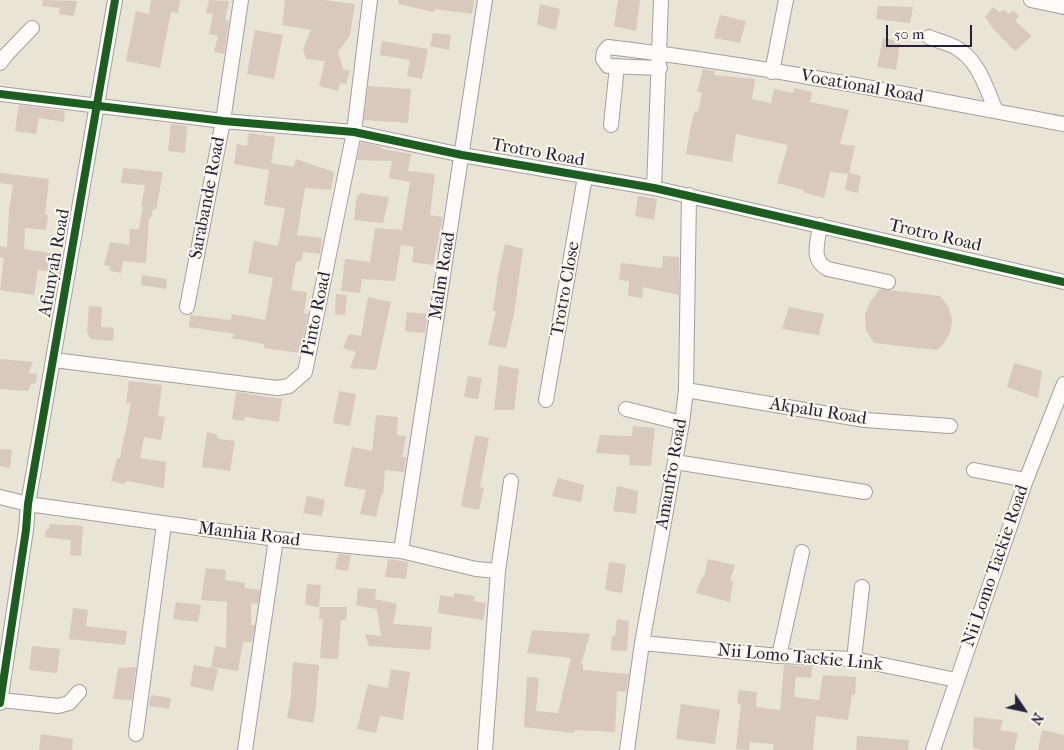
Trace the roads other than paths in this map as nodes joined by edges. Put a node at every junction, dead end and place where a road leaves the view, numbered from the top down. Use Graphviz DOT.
graph roads {
  1 [pos="115,0"];
  2 [pos="241,0"];
  3 [pos="370,0"];
  4 [pos="484,0"];
  5 [pos="661,0"];
  6 [pos="786,0"];
  7 [pos="1030,0"];
  8 [pos="1064,7"];
  9 [pos="32,28"];
  10 [pos="929,37"];
  11 [pos="660,53"];
  12 [pos="0,63"];
  13 [pos="617,66"];
  14 [pos="660,68"];
  15 [pos="772,72"];
  16 [pos="0,94"];
  17 [pos="97,106"];
  18 [pos="996,111"];
  19 [pos="223,121"];
  20 [pos="1064,124"];
  21 [pos="612,125"];
  22 [pos="354,132"];
  23 [pos="462,156"];
  24 [pos="586,177"];
  25 [pos="654,188"];
  26 [pos="690,196"];
  27 [pos="820,225"];
  28 [pos="888,282"];
  29 [pos="1064,282"];
  30 [pos="187,307"];
  31 [pos="54,360"];
  32 [pos="1064,384"];
  33 [pos="686,390"];
  34 [pos="546,400"];
  35 [pos="626,409"];
  36 [pos="682,423"];
  37 [pos="950,426"];
  38 [pos="675,462"];
  39 [pos="974,470"];
  40 [pos="1026,480"];
  41 [pos="511,481"];
  42 [pos="865,492"];
  43 [pos="0,497"];
  44 [pos="28,504"];
  45 [pos="164,524"];
  46 [pos="276,539"];
  47 [pos="401,551"];
  48 [pos="802,552"];
  49 [pos="498,571"];
  50 [pos="862,587"];
  51 [pos="642,643"];
  52 [pos="779,656"];
  53 [pos="854,660"];
  54 [pos="956,680"];
  55 [pos="79,692"];
  56 [pos="0,702"];
  57 [pos="136,734"];
  58 [pos="245,750"];
  59 [pos="484,750"];
  60 [pos="627,750"];
  61 [pos="933,750"];
  1 -- 17 [label="street, Afunyah Road"];
  2 -- 19 [label="street, Sarabande Road"];
  3 -- 22 [label="street, Pinto Road"];
  4 -- 23 [label="street, Malm Road"];
  5 -- 11 [label="street"];
  6 -- 15 [label="street"];
  7 -- 8 [label="street"];
  9 -- 12 [label="street"];
  10 -- 18 [label="street"];
  11 -- 13 [label="street, Vocational Road"];
  11 -- 14 [label="street"];
  11 -- 15 [label="street, Vocational Road"];
  13 -- 14 [label="street"];
  13 -- 21 [label="street"];
  14 -- 25 [label="street"];
  15 -- 18 [label="street, Vocational Road"];
  16 -- 17 [label="street, Trotro Road"];
  17 -- 19 [label="street, Trotro Road"];
  17 -- 31 [label="street, Afunyah Road"];
  18 -- 20 [label="street, Vocational Road"];
  19 -- 22 [label="street, Trotro Road"];
  19 -- 30 [label="street, Sarabande Road"];
  22 -- 23 [label="street, Trotro Road"];
  22 -- 31 [label="street, Pinto Road"];
  23 -- 24 [label="street, Trotro Road"];
  23 -- 47 [label="street, Malm Road"];
  24 -- 25 [label="street, Trotro Road"];
  24 -- 34 [label="street, Trotro Close"];
  25 -- 26 [label="street, Trotro Road"];
  26 -- 27 [label="street, Trotro Road"];
  26 -- 33 [label="street, Amanfro Road"];
  27 -- 28 [label="street"];
  27 -- 29 [label="street, Trotro Road"];
  31 -- 44 [label="street, Afunyah Road"];
  32 -- 40 [label="street, Nii Lomo Tackie Road"];
  33 -- 36 [label="street, Amanfro Road"];
  33 -- 37 [label="street, Akpalu Road"];
  35 -- 36 [label="street"];
  36 -- 38 [label="street, Amanfro Road"];
  38 -- 42 [label="street"];
  38 -- 51 [label="street, Amanfro Road"];
  39 -- 40 [label="street"];
  40 -- 54 [label="street, Nii Lomo Tackie Road"];
  41 -- 49 [label="street"];
  43 -- 44 [label="street, Manhia Road"];
  44 -- 45 [label="street, Manhia Road"];
  44 -- 56 [label="street, Afunyah Road"];
  45 -- 46 [label="street, Manhia Road"];
  45 -- 57 [label="street"];
  46 -- 47 [label="street, Manhia Road"];
  46 -- 58 [label="street"];
  47 -- 49 [label="street, Manhia Road"];
  48 -- 52 [label="street"];
  49 -- 59 [label="street"];
  50 -- 53 [label="street"];
  51 -- 52 [label="street, Nii Lomo Tackie Link"];
  51 -- 60 [label="street, Amanfro Road"];
  52 -- 53 [label="street, Nii Lomo Tackie Link"];
  53 -- 54 [label="street, Nii Lomo Tackie Link"];
  54 -- 61 [label="street, Nii Lomo Tackie Road"];
  55 -- 56 [label="street"];
}
